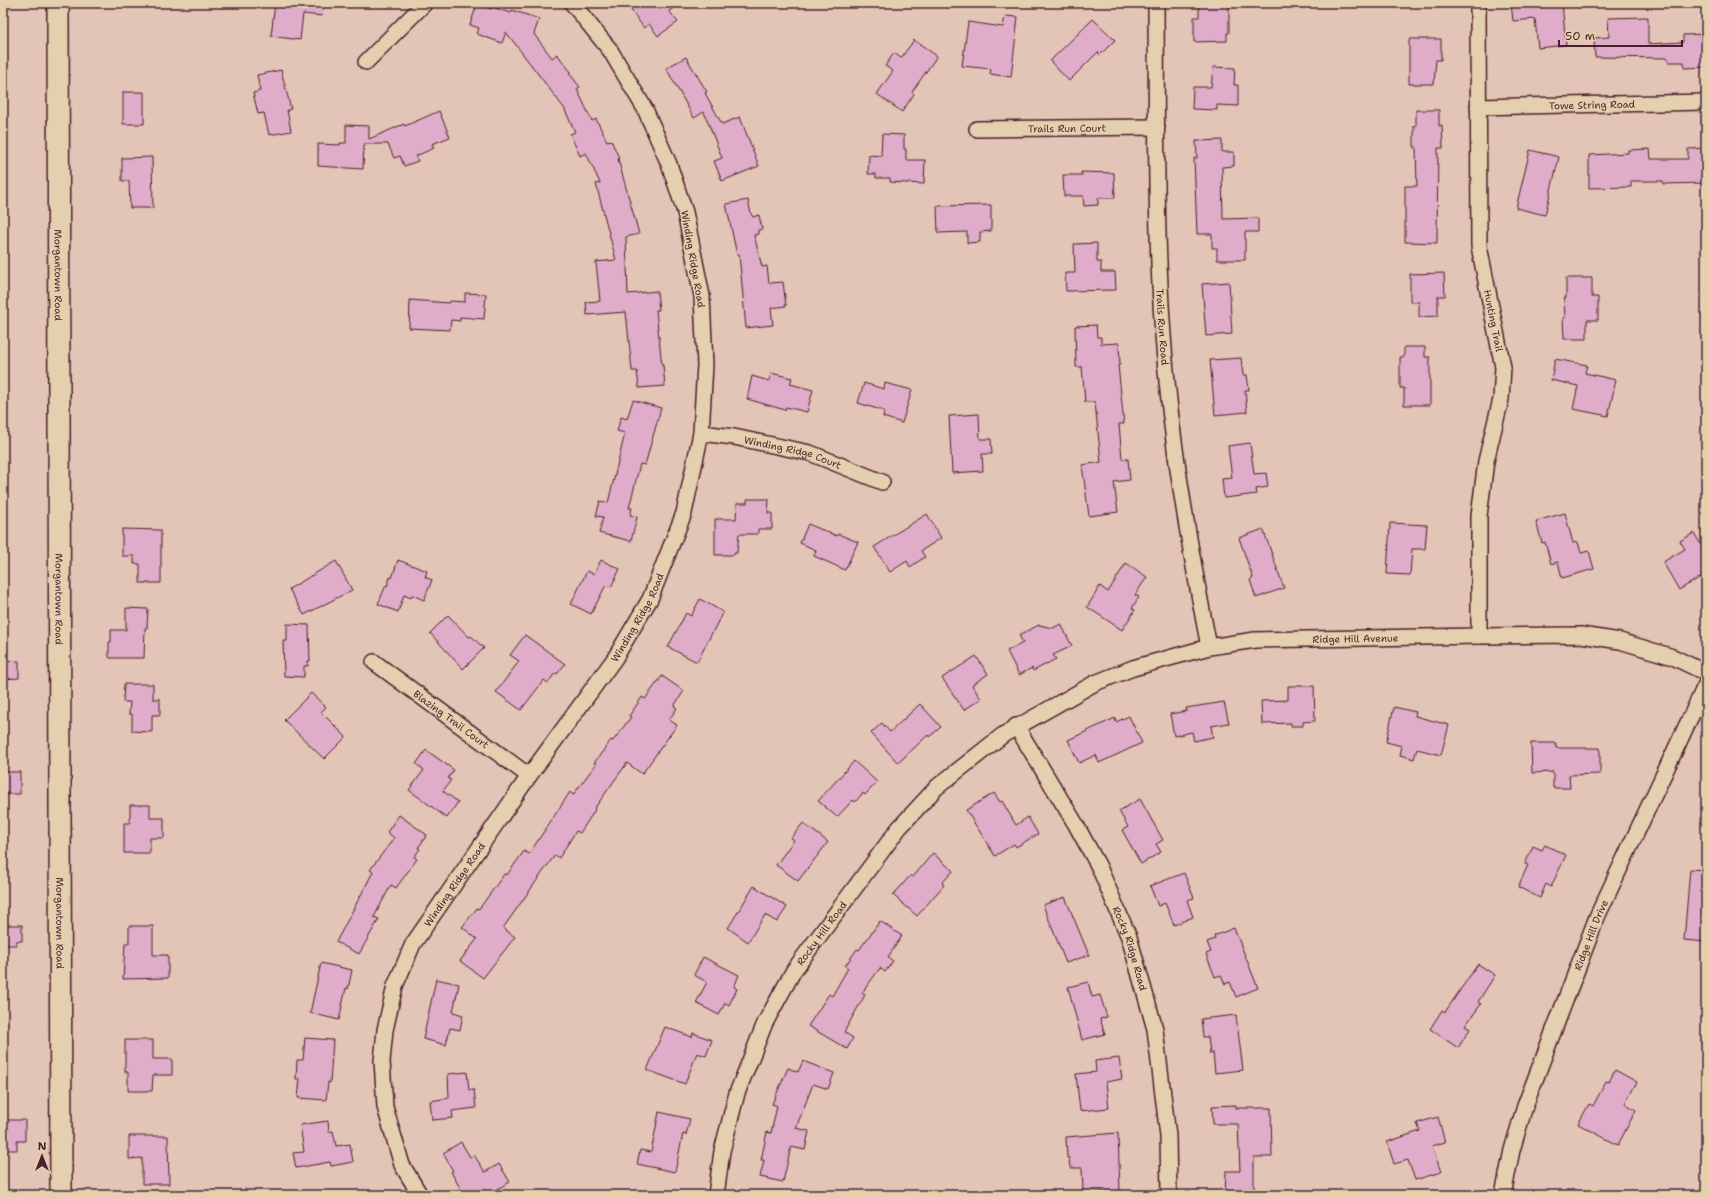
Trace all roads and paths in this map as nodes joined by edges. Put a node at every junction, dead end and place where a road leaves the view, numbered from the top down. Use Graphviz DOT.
graph roads {
  1 [pos="58,3"];
  2 [pos="425,3"];
  3 [pos="572,3"];
  4 [pos="1156,3"];
  5 [pos="1478,3"];
  6 [pos="366,62"];
  7 [pos="1706,102"];
  8 [pos="1478,107"];
  9 [pos="1157,127"];
  10 [pos="977,129"];
  11 [pos="700,433"];
  12 [pos="882,482"];
  13 [pos="1479,636"];
  14 [pos="1209,647"];
  15 [pos="374,662"];
  16 [pos="1706,673"];
  17 [pos="1706,684"];
  18 [pos="1016,726"];
  19 [pos="529,776"];
  20 [pos="62,1195"];
  21 [pos="420,1195"];
  22 [pos="716,1195"];
  23 [pos="1169,1195"];
  24 [pos="1503,1195"];
  1 -- 20 [label="main road, Morgantown Road"];
  2 -- 6 [label="street"];
  3 -- 11 [label="street, Winding Ridge Road"];
  4 -- 9 [label="street, Trails Run Road"];
  5 -- 8 [label="street, Hunting Trail"];
  7 -- 8 [label="street, Towe String Road"];
  8 -- 13 [label="street, Hunting Trail"];
  9 -- 10 [label="street, Trails Run Court"];
  9 -- 14 [label="street, Trails Run Road"];
  11 -- 12 [label="street, Winding Ridge Court"];
  11 -- 19 [label="street, Winding Ridge Road"];
  13 -- 14 [label="street, Ridge Hill Avenue"];
  13 -- 16 [label="street, Ridge Hill Avenue"];
  14 -- 18 [label="street, Ridge Hill Avenue"];
  15 -- 19 [label="street, Blazing Trail Court"];
  17 -- 24 [label="street, Ridge Hill Drive"];
  18 -- 22 [label="street, Rocky Hill Road"];
  18 -- 23 [label="street, Rocky Ridge Road"];
  19 -- 21 [label="street, Winding Ridge Road"];
}
